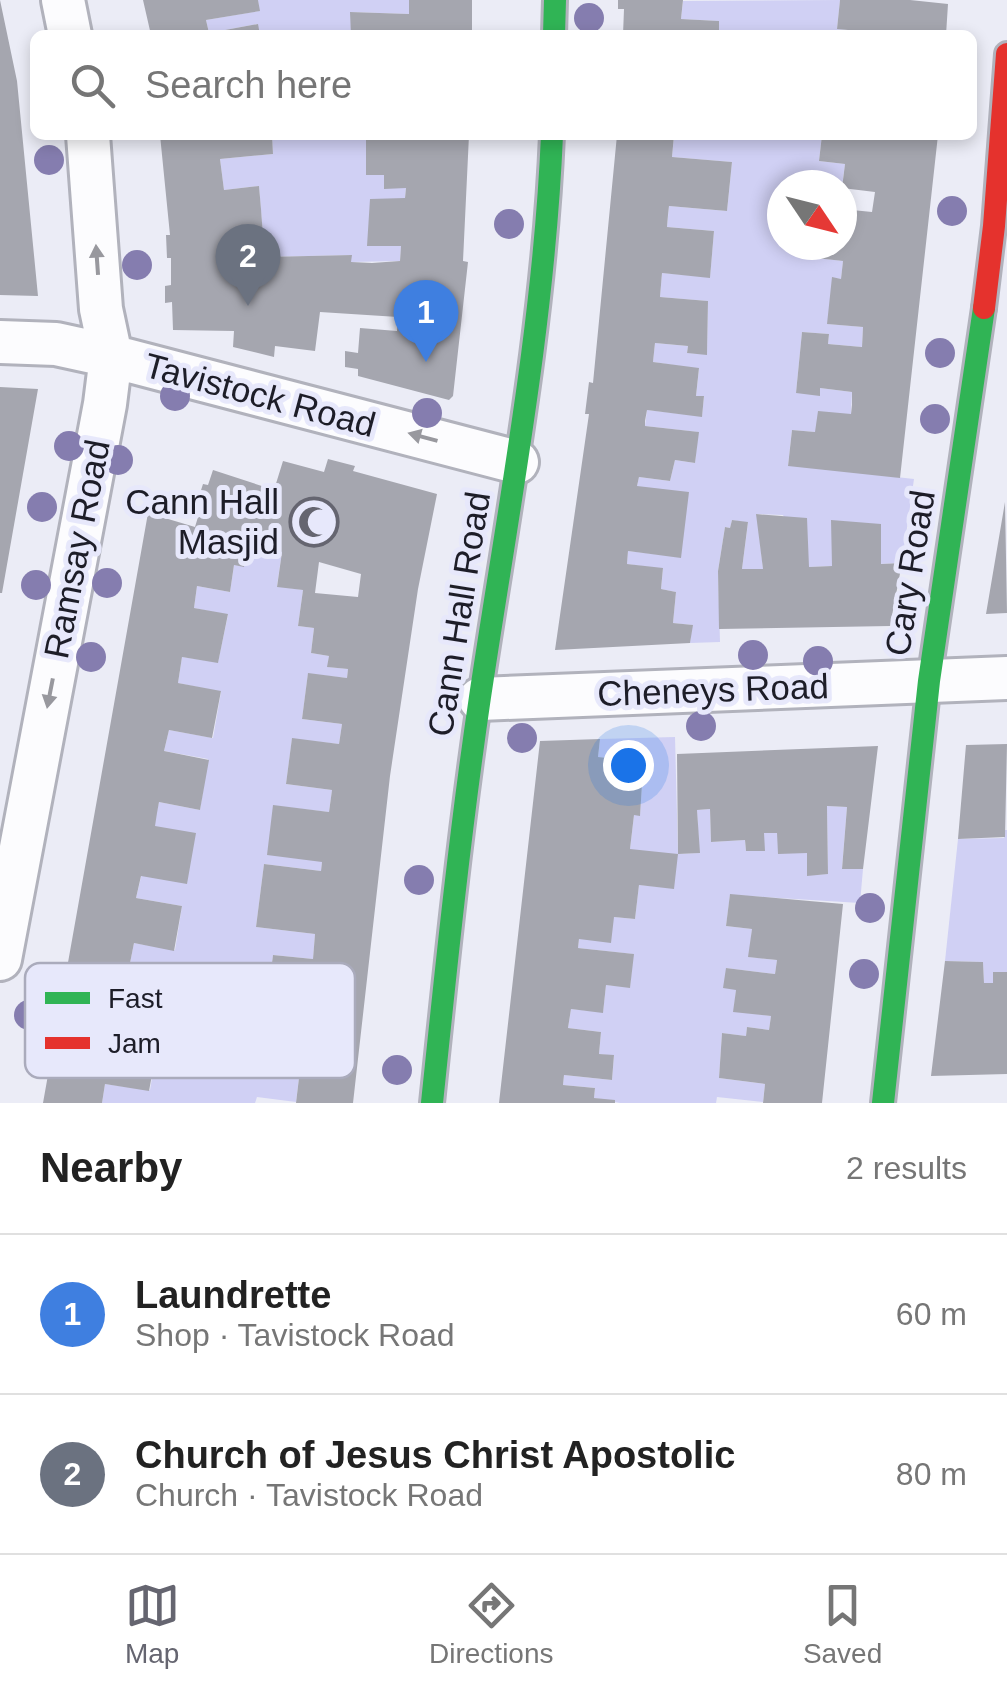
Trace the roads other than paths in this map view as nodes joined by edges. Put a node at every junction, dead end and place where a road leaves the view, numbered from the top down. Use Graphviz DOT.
graph roads {
  1 [pos="63,0"];
  2 [pos="555,0"];
  3 [pos="69,30"];
  4 [pos="554,30"];
  5 [pos="1007,54"];
  6 [pos="88,140"];
  7 [pos="552,140"];
  8 [pos="1001,226"];
  9 [pos="0,342"];
  10 [pos="110,356"];
  11 [pos="518,462"];
  12 [pos="1007,678"];
  13 [pos="928,680"];
  14 [pos="480,700"];
  15 [pos="0,960"];
  16 [pos="432,1103"];
  17 [pos="883,1103"];
  1 -- 3 [label="street"];
  2 -- 4 [label="street"];
  5 -- 8 [label="street, Cary Road"];
  10 -- 6 [label="street, Ramsay Road, one-way"];
  7 -- 11 [label="street, Cann Hall Road"];
  8 -- 13 [label="street, Cary Road"];
  9 -- 10 [label="street, Tavistock Road"];
  11 -- 10 [label="street, Tavistock Road, one-way"];
  10 -- 15 [label="street, Ramsay Road, one-way"];
  11 -- 14 [label="street, Cann Hall Road"];
  12 -- 13 [label="street, Cheneys Road"];
  13 -- 14 [label="street, Cheneys Road"];
  13 -- 17 [label="street, Cary Road"];
  14 -- 16 [label="street, Cann Hall Road"];
}
